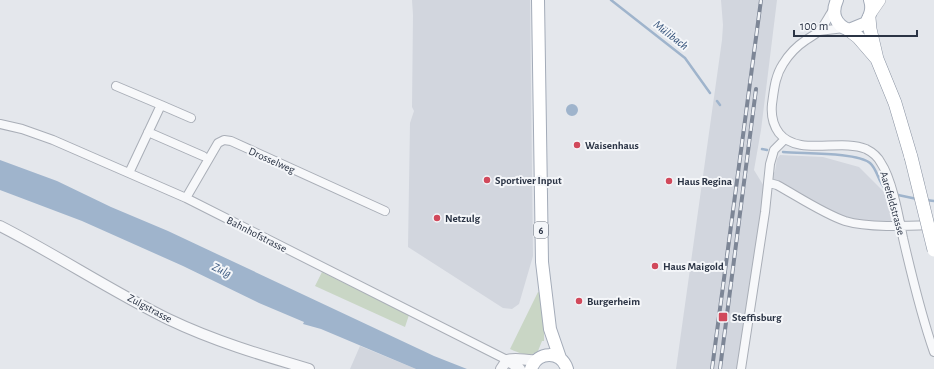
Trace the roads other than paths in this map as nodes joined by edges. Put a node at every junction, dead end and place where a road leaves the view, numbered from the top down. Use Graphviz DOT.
graph roads {
  1 [pos="538,0"];
  2 [pos="870,0"];
  3 [pos="880,0"];
  4 [pos="835,4"];
  5 [pos="870,15"];
  6 [pos="846,29"];
  7 [pos="819,31"];
  8 [pos="877,59"];
  9 [pos="116,86"];
  10 [pos="161,105"];
  11 [pos="191,118"];
  12 [pos="0,124"];
  13 [pos="148,132"];
  14 [pos="784,138"];
  15 [pos="203,156"];
  16 [pos="130,173"];
  17 [pos="768,183"];
  18 [pos="186,198"];
  19 [pos="385,211"];
  20 [pos="934,224"];
  21 [pos="900,225"];
  22 [pos="0,226"];
  23 [pos="934,250"];
  24 [pos="550,329"];
  25 [pos="934,352"];
  26 [pos="507,360"];
  27 [pos="537,362"];
  28 [pos="566,366"];
  29 [pos="309,369"];
  30 [pos="501,369"];
  31 [pos="520,369"];
  32 [pos="741,369"];
  1 -- 24 [label="main road, 6"];
  2 -- 5 [label="main road"];
  3 -- 5 [label="main road"];
  4 -- 6 [label="main road"];
  4 -- 7 [label="street"];
  5 -- 6 [label="main road"];
  5 -- 8 [label="highway"];
  6 -- 7 [label="street"];
  6 -- 8 [label="highway"];
  7 -- 14 [label="street"];
  8 -- 23 [label="highway, bridge"];
  9 -- 10 [label="street"];
  10 -- 11 [label="street"];
  10 -- 13 [label="street"];
  12 -- 16 [label="street, Bahnhofstrasse"];
  13 -- 15 [label="street"];
  13 -- 16 [label="street"];
  14 -- 17 [label="street"];
  14 -- 21 [label="street, Aarefeldstrasse"];
  16 -- 18 [label="street, Bahnhofstrasse"];
  17 -- 21 [label="street"];
  17 -- 32 [label="street"];
  18 -- 19 [label="street, Drosselweg"];
  18 -- 26 [label="street, Bahnhofstrasse"];
  20 -- 21 [label="street"];
  21 -- 25 [label="street, Aarefeldstrasse"];
  22 -- 29 [label="street, Zulgstrasse"];
  24 -- 27 [label="main road, 6"];
  24 -- 28 [label="main road, 6"];
  26 -- 27 [label="street"];
  26 -- 30 [label="street"];
  26 -- 31 [label="street"];
  27 -- 28 [label="main road"];
}
